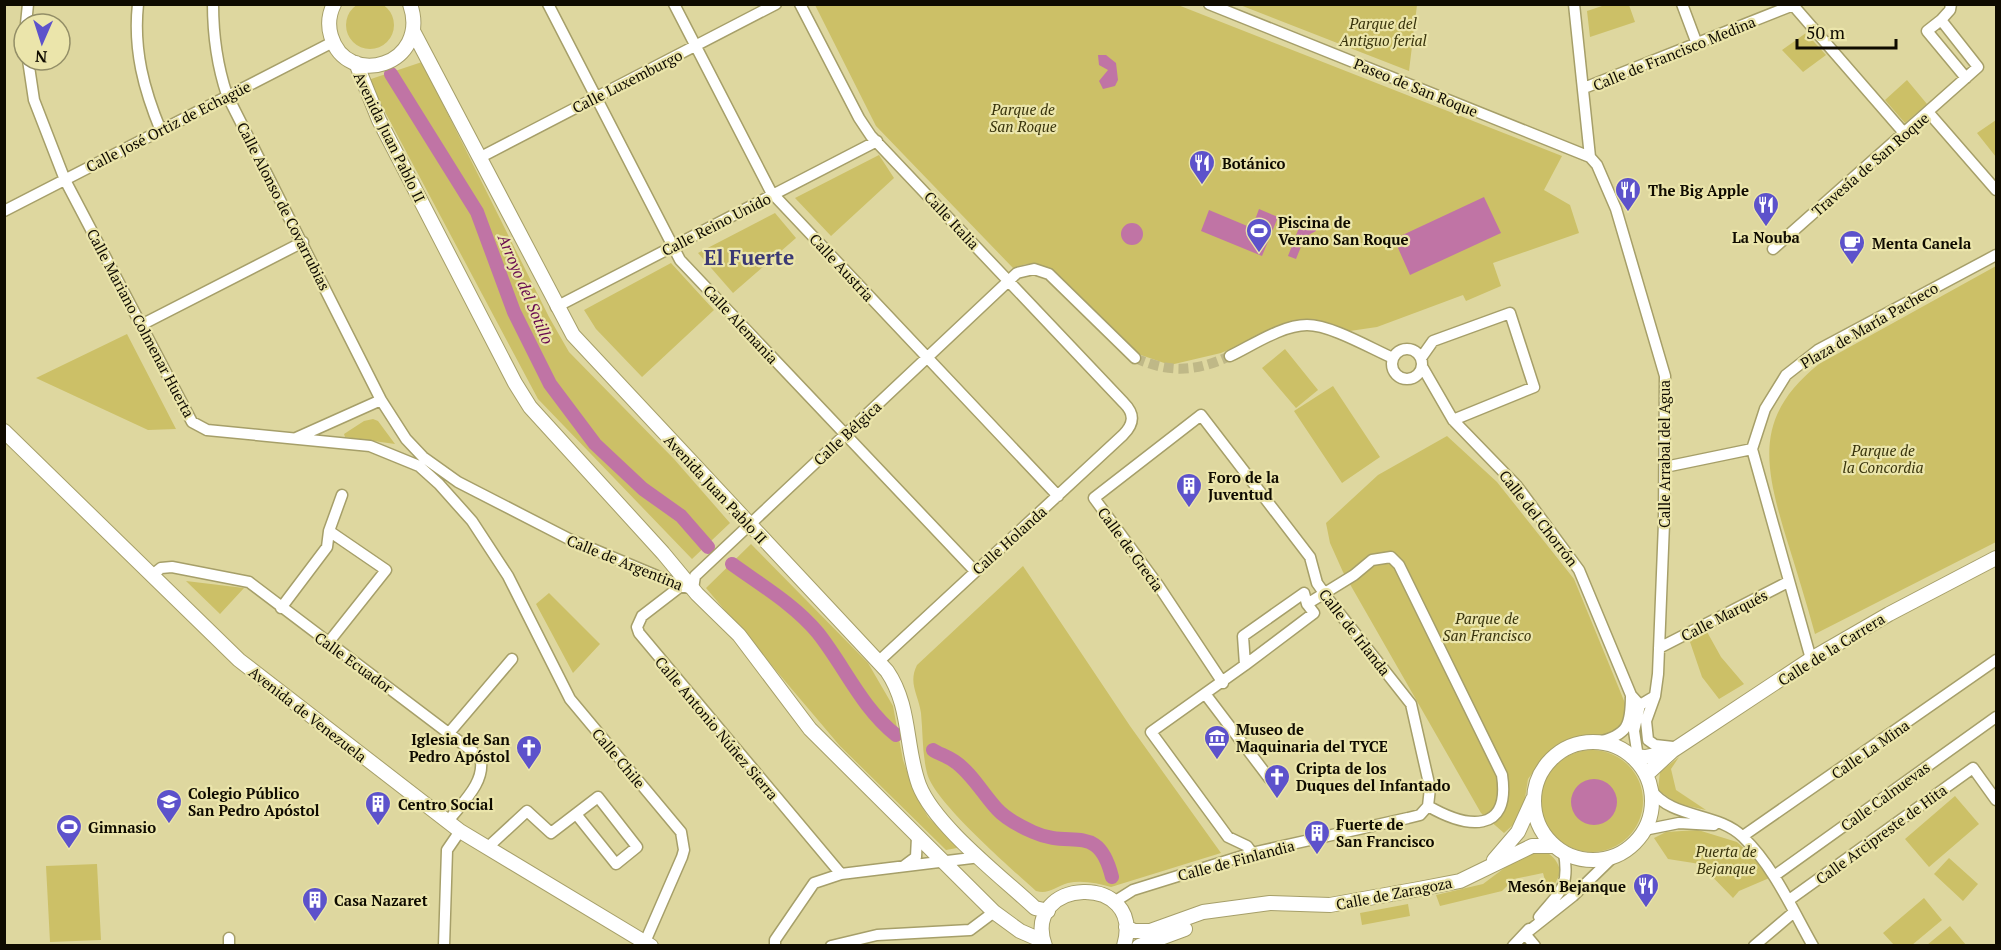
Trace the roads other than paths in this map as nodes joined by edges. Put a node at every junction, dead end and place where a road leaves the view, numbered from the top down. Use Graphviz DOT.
graph roads {
  1 [pos="138,4"];
  2 [pos="213,4"];
  3 [pos="410,4"];
  4 [pos="548,4"];
  5 [pos="674,4"];
  6 [pos="776,4"];
  7 [pos="801,4"];
  8 [pos="1209,4"];
  9 [pos="1574,4"];
  10 [pos="1682,4"];
  11 [pos="1951,4"];
  12 [pos="1794,5"];
  13 [pos="330,7"];
  14 [pos="1941,20"];
  15 [pos="413,31"];
  16 [pos="333,42"];
  17 [pos="1697,44"];
  18 [pos="695,46"];
  19 [pos="356,63"];
  20 [pos="30,72"];
  21 [pos="1966,78"];
  22 [pos="1584,88"];
  23 [pos="227,95"];
  24 [pos="596,98"];
  25 [pos="1929,113"];
  26 [pos="162,131"];
  27 [pos="1905,134"];
  28 [pos="877,141"];
  29 [pos="1590,157"];
  30 [pos="479,158"];
  31 [pos="65,180"];
  32 [pos="1996,190"];
  33 [pos="773,195"];
  34 [pos="4,211"];
  35 [pos="303,242"];
  36 [pos="672,246"];
  37 [pos="1773,249"];
  38 [pos="1996,255"];
  39 [pos="1008,280"];
  40 [pos="556,307"];
  41 [pos="141,325"];
  42 [pos="1230,356"];
  43 [pos="926,357"];
  44 [pos="1135,358"];
  45 [pos="1393,358"];
  46 [pos="1422,363"];
  47 [pos="381,400"];
  48 [pos="1132,415"];
  49 [pos="1201,415"];
  50 [pos="1453,420"];
  51 [pos="4,430"];
  52 [pos="845,434"];
  53 [pos="295,439"];
  54 [pos="1752,449"];
  55 [pos="1665,467"];
  56 [pos="342,495"];
  57 [pos="1058,496"];
  58 [pos="749,525"];
  59 [pos="328,531"];
  60 [pos="1996,558"];
  61 [pos="974,570"];
  62 [pos="151,576"];
  63 [pos="508,576"];
  64 [pos="1788,582"];
  65 [pos="687,587"];
  66 [pos="1324,593"];
  67 [pos="1305,598"];
  68 [pos="281,608"];
  69 [pos="328,643"];
  70 [pos="1659,648"];
  71 [pos="512,659"];
  72 [pos="1811,659"];
  73 [pos="879,661"];
  74 [pos="1245,665"];
  75 [pos="1994,666"];
  76 [pos="1223,683"];
  77 [pos="1206,695"];
  78 [pos="1631,695"];
  79 [pos="1655,696"];
  80 [pos="1640,705"];
  81 [pos="1996,717"];
  82 [pos="450,733"];
  83 [pos="1598,742"];
  84 [pos="1677,748"];
  85 [pos="1638,763"];
  86 [pos="1269,778"];
  87 [pos="1651,790"];
  88 [pos="1534,797"];
  89 [pos="1996,800"];
  90 [pos="1428,807"];
  91 [pos="576,814"];
  92 [pos="448,821"];
  93 [pos="1726,827"];
  94 [pos="1644,830"];
  95 [pos="460,831"];
  96 [pos="1743,836"];
  97 [pos="917,837"];
  98 [pos="488,848"];
  99 [pos="1560,850"];
  100 [pos="1252,854"];
  101 [pos="980,856"];
  102 [pos="1614,856"];
  103 [pos="944,862"];
  104 [pos="904,867"];
  105 [pos="1480,872"];
  106 [pos="841,874"];
  107 [pos="1774,876"];
  108 [pos="1789,900"];
  109 [pos="1113,902"];
  110 [pos="1234,908"];
  111 [pos="1048,910"];
  112 [pos="994,912"];
  113 [pos="1794,912"];
  114 [pos="1126,927"];
  115 [pos="1525,934"];
  116 [pos="1044,943"];
  117 [pos="648,944"];
  118 [pos="444,945"];
  119 [pos="775,945"];
  120 [pos="831,945"];
  121 [pos="1124,945"];
  122 [pos="1139,945"];
  123 [pos="1513,945"];
  124 [pos="1535,945"];
  125 [pos="1754,945"];
  126 [pos="1813,945"];
  1 -- 26 [label="street"];
  2 -- 23 [label="street, Calle Alonso de Covarrubias"];
  3 -- 15 [label="street"];
  4 -- 24 [label="street, Calle Alemania"];
  5 -- 18 [label="street, Calle Austria"];
  6 -- 18 [label="street, Calle Luxemburgo"];
  7 -- 28 [label="street, Calle Italia"];
  8 -- 29 [label="street, Paseo de San Roque"];
  9 -- 22 [label="street"];
  10 -- 17 [label="street"];
  11 -- 14 [label="street"];
  12 -- 17 [label="street, Calle de Francisco Medina"];
  12 -- 27 [label="street"];
  13 -- 16 [label="street"];
  14 -- 21 [label="street"];
  14 -- 21 [label="street"];
  15 -- 19 [label="street"];
  15 -- 30 [label="street, Avenida Juan Pablo II"];
  16 -- 19 [label="street"];
  16 -- 23 [label="street, Calle José Ortiz de Echagüe"];
  17 -- 22 [label="street, Calle de Francisco Medina"];
  18 -- 24 [label="street, Calle Luxemburgo"];
  18 -- 33 [label="street, Calle Austria"];
  19 -- 65 [label="street, Avenida Juan Pablo II"];
  20 -- 31 [label="street, Calle Mariano Colmenar Huerta"];
  21 -- 25 [label="street, Travesía de San Roque"];
  22 -- 29 [label="street"];
  23 -- 26 [label="street, Calle José Ortiz de Echagüe"];
  23 -- 35 [label="street, Calle Alonso de Covarrubias"];
  24 -- 30 [label="street, Calle Luxemburgo"];
  24 -- 36 [label="street, Calle Alemania"];
  25 -- 27 [label="street, Travesía de San Roque"];
  25 -- 32 [label="street"];
  26 -- 31 [label="street, Calle José Ortiz de Echagüe"];
  27 -- 37 [label="street, Travesía de San Roque"];
  28 -- 33 [label="street, Calle Reino Unido"];
  28 -- 39 [label="street, Calle Italia"];
  29 -- 55 [label="street, Calle Arrabal del Agua"];
  30 -- 40 [label="street, Avenida Juan Pablo II"];
  31 -- 34 [label="street, Calle José Ortiz de Echagüe"];
  31 -- 41 [label="street, Calle Mariano Colmenar Huerta"];
  33 -- 36 [label="street, Calle Reino Unido"];
  33 -- 43 [label="street, Calle Austria"];
  35 -- 41 [label="street"];
  35 -- 47 [label="street, Calle Alonso de Covarrubias"];
  36 -- 40 [label="street, Calle Reino Unido"];
  36 -- 52 [label="street, Calle Alemania"];
  38 -- 54 [label="street, Plaza de María Pacheco"];
  39 -- 43 [label="street, Calle Bélgica"];
  39 -- 44 [label="street"];
  39 -- 48 [label="street, Calle Italia"];
  40 -- 58 [label="street, Avenida Juan Pablo II"];
  41 -- 53 [label="street, Calle Mariano Colmenar Huerta"];
  42 -- 45 [label="street"];
  43 -- 52 [label="street, Calle Bélgica"];
  43 -- 57 [label="street, Calle Austria"];
  45 -- 46 [label="street"];
  45 -- 46 [label="street"];
  46 -- 50 [label="street, Calle del Chorrón"];
  46 -- 50 [label="street"];
  47 -- 53 [label="street"];
  47 -- 65 [label="street, Calle de Argentina"];
  48 -- 57 [label="street, Calle Holanda"];
  49 -- 66 [label="street, Calle de Irlanda"];
  49 -- 76 [label="street, Calle de Grecia"];
  50 -- 78 [label="street, Calle del Chorrón"];
  51 -- 62 [label="street, Avenida de Venezuela"];
  52 -- 58 [label="street, Calle Bélgica"];
  52 -- 61 [label="street, Calle Alemania"];
  53 -- 63 [label="street, Calle Mariano Colmenar Huerta"];
  54 -- 55 [label="street"];
  54 -- 64 [label="street"];
  55 -- 70 [label="street, Calle Arrabal del Agua"];
  56 -- 59 [label="street"];
  57 -- 61 [label="street, Calle Holanda"];
  58 -- 65 [label="street, Calle Bélgica"];
  58 -- 73 [label="street, Avenida Juan Pablo II"];
  59 -- 68 [label="street"];
  59 -- 69 [label="street"];
  60 -- 72 [label="street, Calle de la Carrera"];
  61 -- 73 [label="street, Calle Holanda"];
  62 -- 68 [label="street, Calle Ecuador"];
  62 -- 92 [label="street, Avenida de Venezuela"];
  63 -- 117 [label="street, Calle Chile"];
  64 -- 70 [label="street, Calle Marqués"];
  64 -- 72 [label="street"];
  65 -- 97 [label="street, Calle de Argentina"];
  65 -- 106 [label="street, Calle Antonio Núñez Sierra"];
  66 -- 67 [label="street"];
  66 -- 90 [label="street, Calle de Irlanda"];
  66 -- 90 [label="street"];
  67 -- 74 [label="street"];
  67 -- 74 [label="street"];
  68 -- 69 [label="street, Calle Ecuador"];
  69 -- 82 [label="street, Calle Ecuador"];
  70 -- 79 [label="street, Calle Arrabal del Agua"];
  71 -- 82 [label="street"];
  72 -- 84 [label="street, Calle de la Carrera"];
  73 -- 101 [label="street, Avenida Juan Pablo II"];
  74 -- 76 [label="street"];
  75 -- 96 [label="street, Calle La Mina"];
  76 -- 77 [label="street"];
  77 -- 86 [label="street"];
  77 -- 100 [label="street"];
  78 -- 80 [label="street, Calle del Chorrón"];
  78 -- 83 [label="street, Calle del Chorrón"];
  79 -- 80 [label="street"];
  79 -- 84 [label="street, Calle Arrabal del Agua"];
  80 -- 85 [label="street"];
  81 -- 107 [label="street, Calle Calnuevas"];
  82 -- 92 [label="street, Calle Ecuador"];
  83 -- 85 [label="street"];
  83 -- 88 [label="street"];
  84 -- 85 [label="street"];
  85 -- 87 [label="street"];
  87 -- 93 [label="street"];
  87 -- 94 [label="street"];
  88 -- 99 [label="street"];
  88 -- 105 [label="street, Calle de Zaragoza"];
  89 -- 108 [label="street, Calle Arcipreste de Hita"];
  90 -- 100 [label="street, Calle de Finlandia"];
  91 -- 91 [label="street"];
  91 -- 98 [label="street"];
  92 -- 95 [label="street, Avenida de Venezuela"];
  93 -- 94 [label="street"];
  93 -- 96 [label="street"];
  94 -- 102 [label="street"];
  95 -- 98 [label="street, Avenida de Venezuela"];
  95 -- 118 [label="street"];
  96 -- 107 [label="street"];
  97 -- 103 [label="street, Calle de Argentina"];
  97 -- 104 [label="street"];
  98 -- 117 [label="street, Avenida de Venezuela"];
  99 -- 102 [label="street"];
  99 -- 105 [label="street, Calle de Zaragoza"];
  99 -- 115 [label="street"];
  100 -- 109 [label="street, Calle de Finlandia"];
  101 -- 103 [label="street"];
  101 -- 111 [label="street, Avenida Juan Pablo II"];
  102 -- 115 [label="street"];
  103 -- 104 [label="street"];
  103 -- 112 [label="street, Calle de Argentina"];
  104 -- 106 [label="street"];
  105 -- 110 [label="street, Calle de Zaragoza"];
  106 -- 119 [label="street"];
  107 -- 108 [label="street"];
  108 -- 113 [label="street"];
  109 -- 111 [label="street"];
  109 -- 114 [label="street"];
  110 -- 114 [label="street, Calle de Zaragoza"];
  110 -- 122 [label="street, Calle de Zaragoza"];
  111 -- 116 [label="street"];
  112 -- 116 [label="street, Calle de Argentina"];
  112 -- 120 [label="street"];
  113 -- 125 [label="street"];
  113 -- 126 [label="street"];
  114 -- 121 [label="street"];
  115 -- 123 [label="street"];
  115 -- 124 [label="street"];
}
